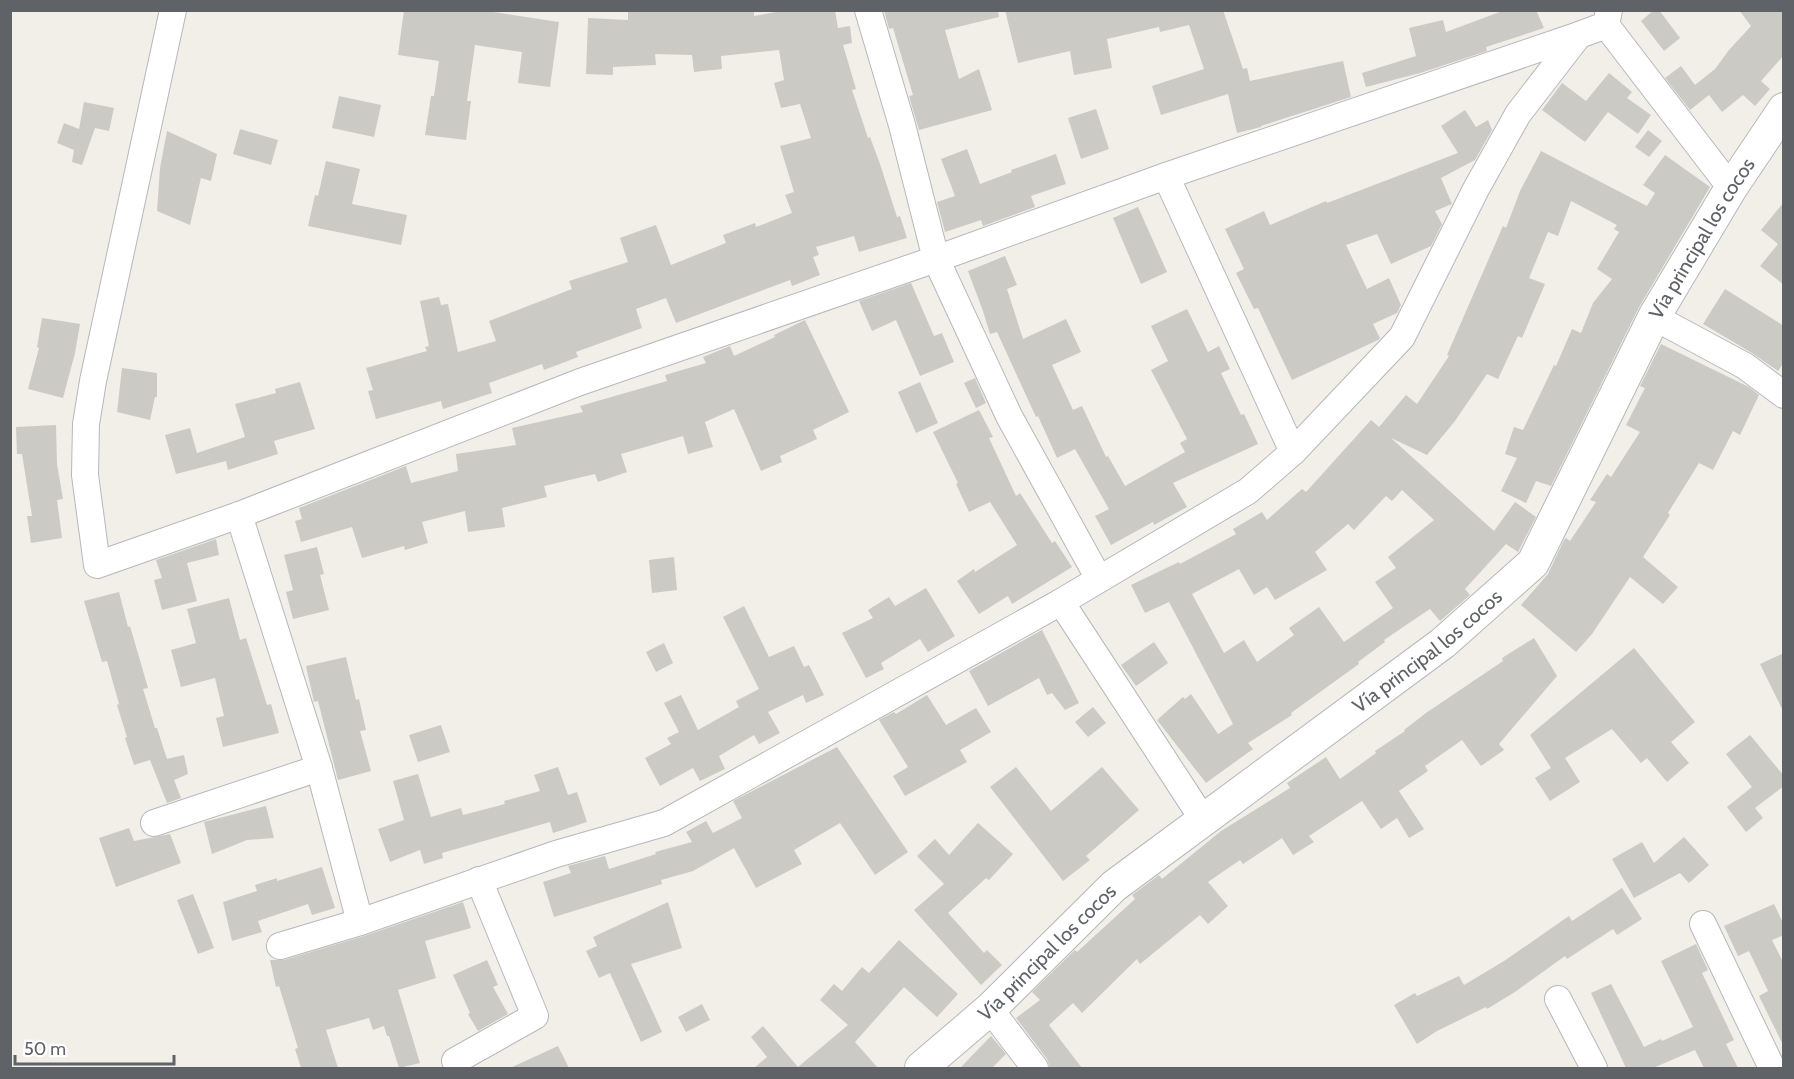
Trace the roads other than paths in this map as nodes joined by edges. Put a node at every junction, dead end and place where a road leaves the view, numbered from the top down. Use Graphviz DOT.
graph roads {
  1 [pos="173,10"];
  2 [pos="868,10"];
  3 [pos="1608,18"];
  4 [pos="1579,35"];
  5 [pos="1784,109"];
  6 [pos="1166,176"];
  7 [pos="1731,188"];
  8 [pos="936,259"];
  9 [pos="1654,317"];
  10 [pos="1784,395"];
  11 [pos="1293,452"];
  12 [pos="239,515"];
  13 [pos="1099,579"];
  14 [pos="1061,602"];
  15 [pos="319,768"];
  16 [pos="1204,821"];
  17 [pos="154,823"];
  18 [pos="479,880"];
  19 [pos="360,922"];
  20 [pos="1703,924"];
  21 [pos="280,946"];
  22 [pos="1558,999"];
  23 [pos="990,1009"];
  24 [pos="455,1060"];
  25 [pos="921,1068"];
  26 [pos="1035,1068"];
  27 [pos="1594,1068"];
  28 [pos="1772,1068"];
  1 -- 12 [label="street"];
  2 -- 8 [label="street"];
  3 -- 4 [label="street"];
  3 -- 7 [label="street"];
  4 -- 6 [label="street"];
  4 -- 11 [label="street"];
  5 -- 7 [label="street, Vía principal los cocos"];
  6 -- 8 [label="street"];
  6 -- 11 [label="street"];
  7 -- 9 [label="street, Vía principal los cocos"];
  8 -- 12 [label="street"];
  8 -- 13 [label="street"];
  9 -- 10 [label="street"];
  9 -- 16 [label="street, Vía principal los cocos"];
  11 -- 13 [label="street"];
  12 -- 15 [label="street"];
  13 -- 14 [label="street"];
  14 -- 16 [label="street"];
  14 -- 18 [label="street"];
  15 -- 17 [label="street"];
  15 -- 19 [label="street"];
  16 -- 23 [label="street, Vía principal los cocos"];
  18 -- 19 [label="street"];
  18 -- 24 [label="street"];
  19 -- 21 [label="street"];
  20 -- 28 [label="street"];
  22 -- 27 [label="street"];
  23 -- 25 [label="street, Vía principal los cocos"];
  23 -- 26 [label="street"];
}
